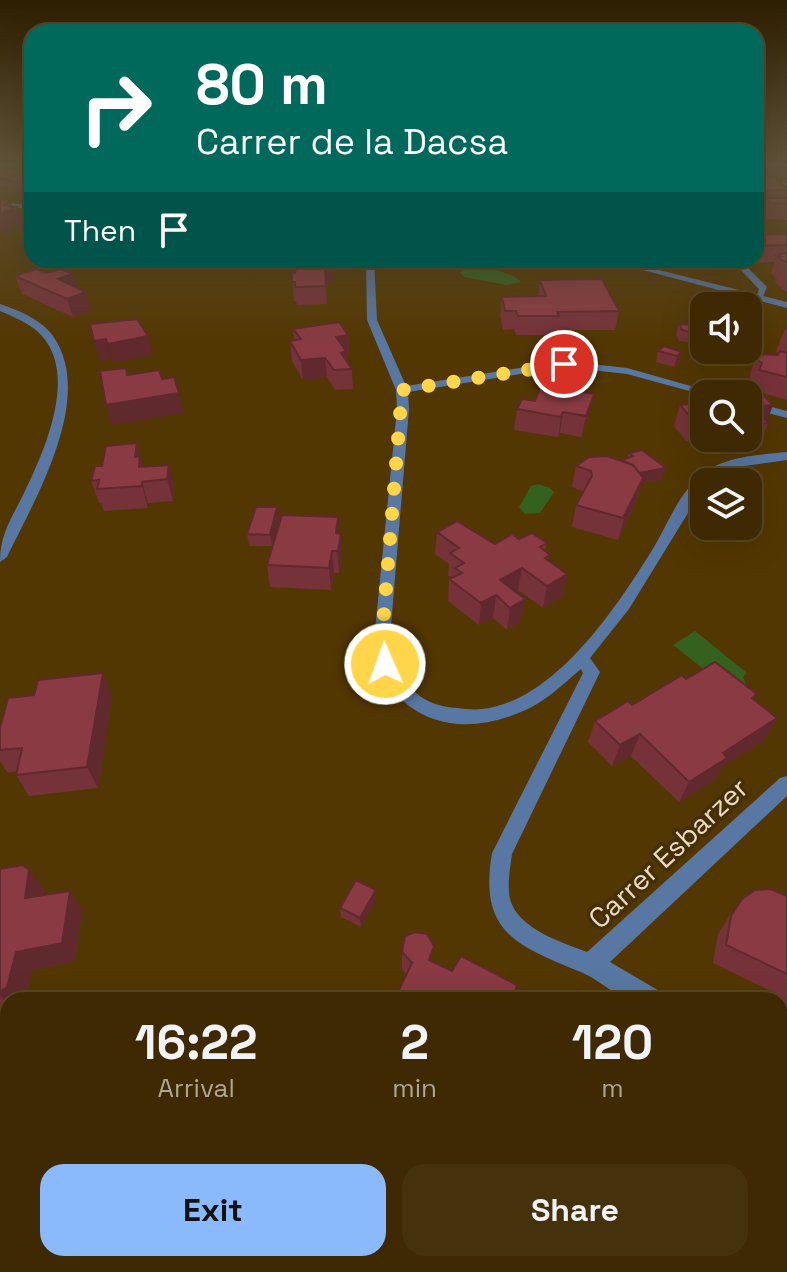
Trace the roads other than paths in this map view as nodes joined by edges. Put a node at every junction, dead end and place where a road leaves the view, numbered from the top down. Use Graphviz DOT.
graph roads {
  1 [pos="370,268"];
  2 [pos="641,268"];
  3 [pos="743,268"];
  4 [pos="739,292"];
  5 [pos="762,292"];
  6 [pos="762,298"];
  7 [pos="787,305"];
  8 [pos="0,307"];
  9 [pos="690,388"];
  10 [pos="402,390"];
  11 [pos="762,408"];
  12 [pos="787,415"];
  13 [pos="787,456"];
  14 [pos="0,557"];
  15 [pos="582,659"];
  16 [pos="787,784"];
  17 [pos="590,965"];
  18 [pos="639,992"];
  1 -- 10 [label="street"];
  2 -- 4 [label="street"];
  3 -- 5 [label="street"];
  6 -- 7 [label="street"];
  8 -- 14 [label="street"];
  9 -- 10 [label="street"];
  10 -- 15 [label="street"];
  11 -- 12 [label="street"];
  13 -- 15 [label="street"];
  15 -- 17 [label="street, Carrer Esbarzer"];
  16 -- 17 [label="street, Carrer Esbarzer"];
  17 -- 18 [label="street, Carrer Esbarzer"];
}
